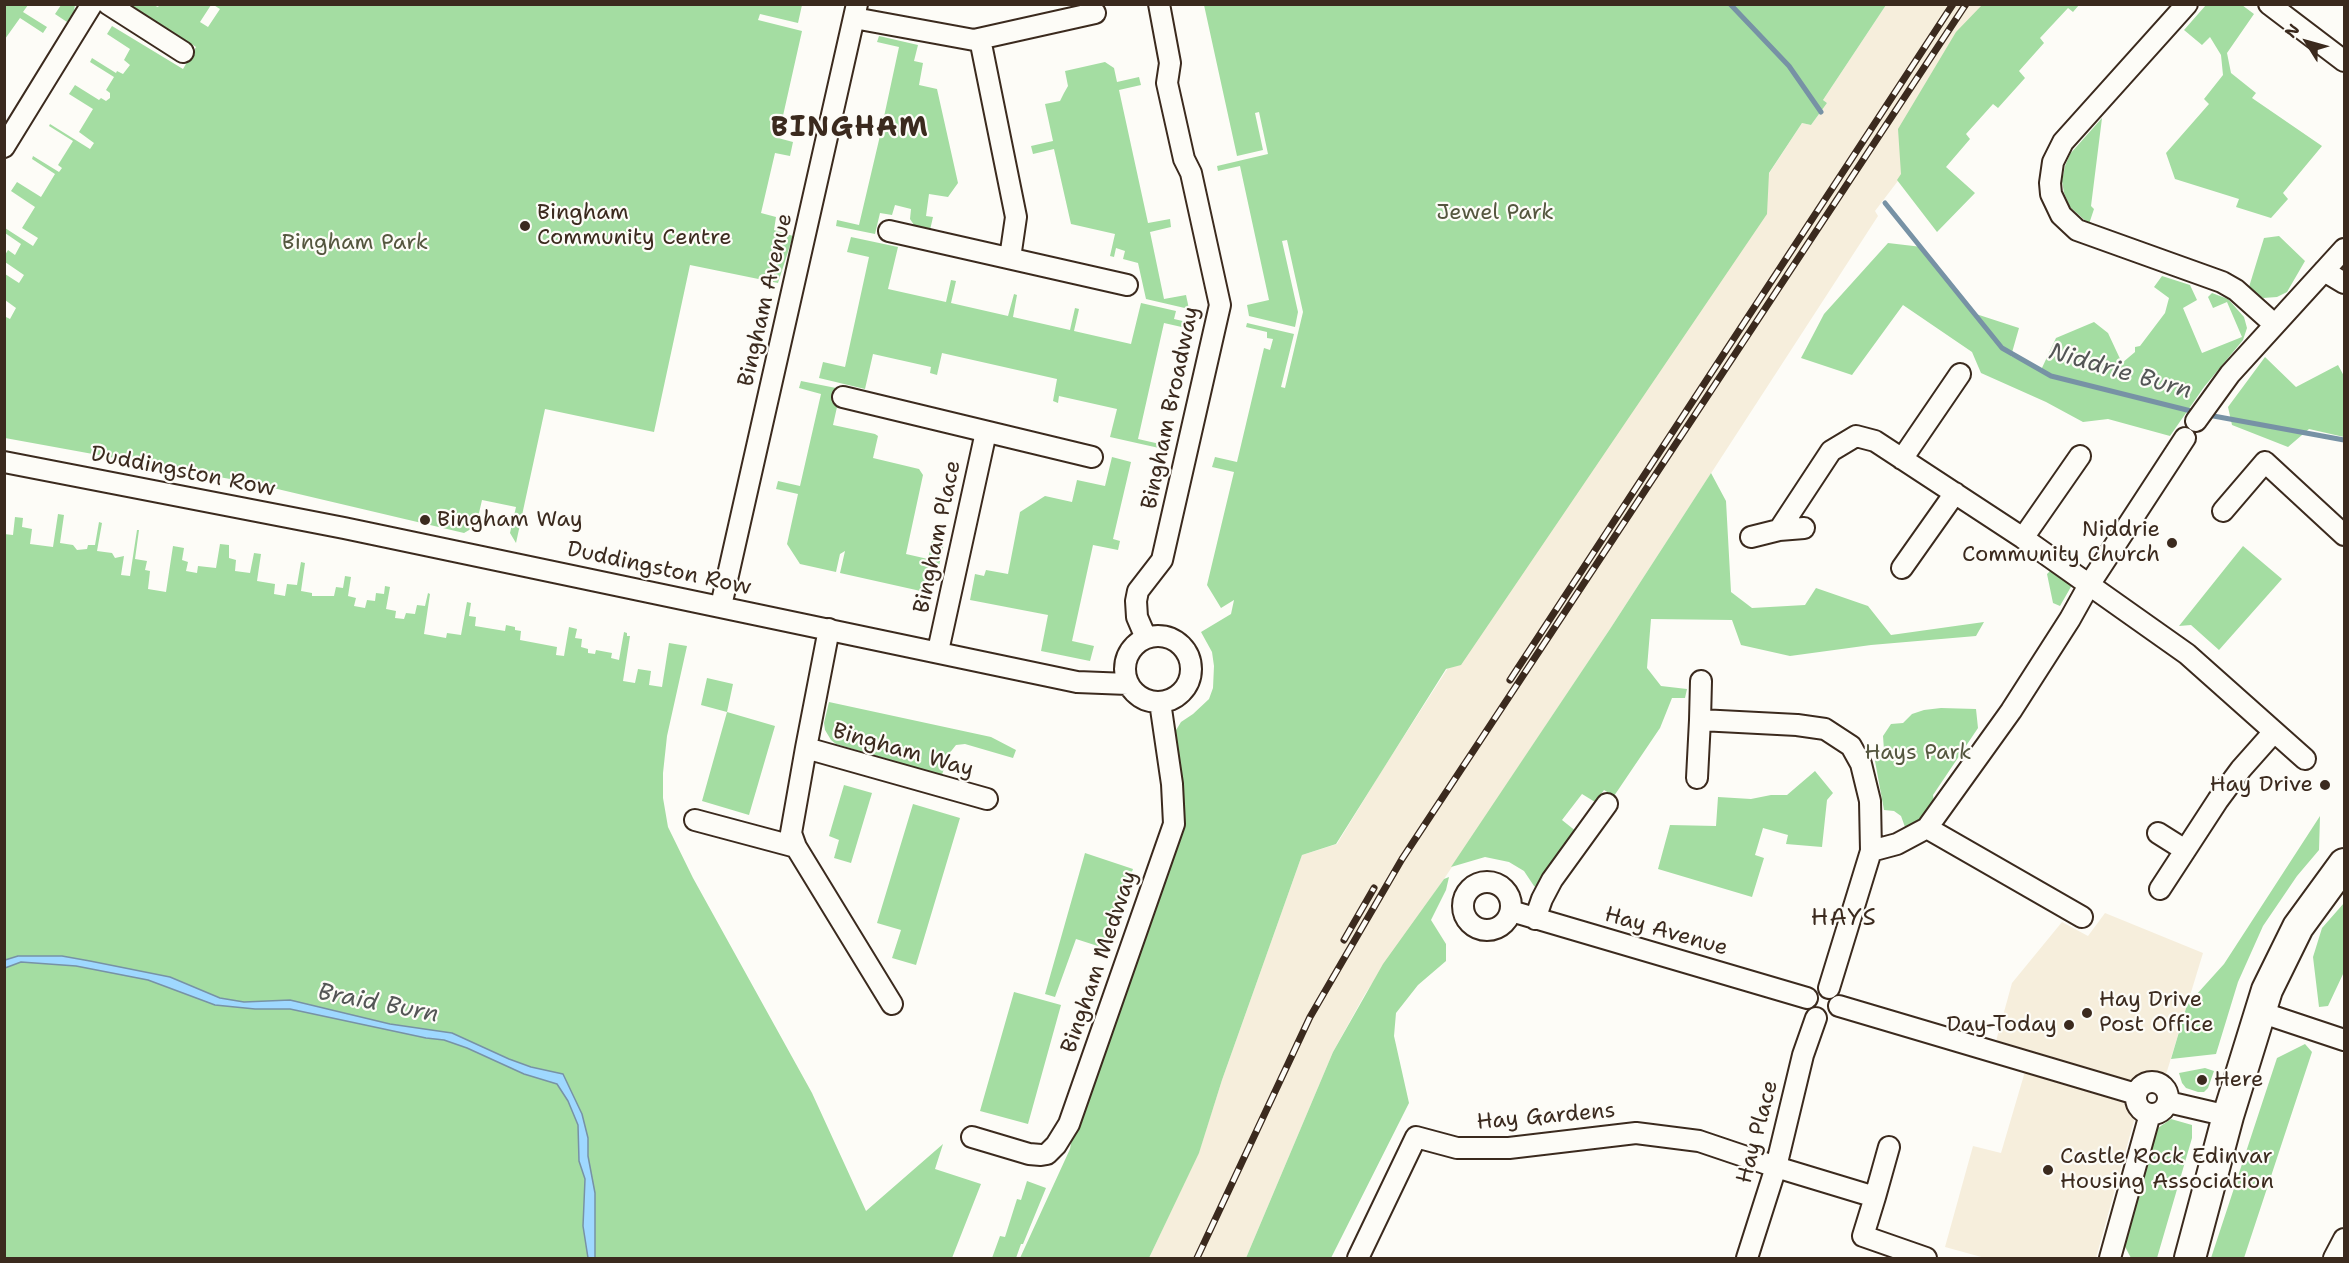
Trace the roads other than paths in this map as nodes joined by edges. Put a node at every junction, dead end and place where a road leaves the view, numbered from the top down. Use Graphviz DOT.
graph roads {
  1 [pos="92,4"];
  2 [pos="108,4"];
  3 [pos="1159,4"];
  4 [pos="2187,4"];
  5 [pos="2269,4"];
  6 [pos="856,11"];
  7 [pos="1095,13"];
  8 [pos="980,39"];
  9 [pos="183,52"];
  10 [pos="2344,60"];
  11 [pos="4,147"];
  12 [pos="889,231"];
  13 [pos="2344,249"];
  14 [pos="1010,258"];
  15 [pos="2324,271"];
  16 [pos="2344,283"];
  17 [pos="1127,285"];
  18 [pos="2274,324"];
  19 [pos="1960,374"];
  20 [pos="843,397"];
  21 [pos="2202,413"];
  22 [pos="986,432"];
  23 [pos="2185,438"];
  24 [pos="2080,456"];
  25 [pos="1092,457"];
  26 [pos="1902,459"];
  27 [pos="4,462"];
  28 [pos="1955,493"];
  29 [pos="2223,511"];
  30 [pos="1804,528"];
  31 [pos="1779,530"];
  32 [pos="2344,535"];
  33 [pos="1750,537"];
  34 [pos="2023,538"];
  35 [pos="1902,568"];
  36 [pos="2089,585"];
  37 [pos="721,606"];
  38 [pos="830,629"];
  39 [pos="1146,638"];
  40 [pos="938,651"];
  41 [pos="1701,681"];
  42 [pos="1128,684"];
  43 [pos="1160,702"];
  44 [pos="1700,720"];
  45 [pos="2273,733"];
  46 [pos="806,748"];
  47 [pos="2305,759"];
  48 [pos="1697,778"];
  49 [pos="987,799"];
  50 [pos="1608,804"];
  51 [pos="695,820"];
  52 [pos="1927,828"];
  53 [pos="2158,832"];
  54 [pos="796,847"];
  55 [pos="2185,850"];
  56 [pos="1871,851"];
  57 [pos="2344,864"];
  58 [pos="2160,889"];
  59 [pos="1511,911"];
  60 [pos="2082,917"];
  61 [pos="1535,919"];
  62 [pos="1829,988"];
  63 [pos="1807,998"];
  64 [pos="892,1004"];
  65 [pos="1839,1006"];
  66 [pos="2260,1012"];
  67 [pos="1816,1018"];
  68 [pos="2344,1040"];
  69 [pos="2136,1094"];
  70 [pos="2168,1102"];
  71 [pos="2150,1114"];
  72 [pos="2228,1116"];
  73 [pos="972,1137"];
  74 [pos="1889,1147"];
  75 [pos="1776,1167"];
  76 [pos="1875,1197"];
  77 [pos="2344,1239"];
  78 [pos="1358,1258"];
  79 [pos="1747,1258"];
  80 [pos="1926,1258"];
  81 [pos="2110,1258"];
  82 [pos="2190,1258"];
  83 [pos="2334,1258"];
  1 -- 11 [label="street"];
  2 -- 9 [label="street"];
  3 -- 39 [label="street, Bingham Broadway"];
  4 -- 18 [label="street"];
  5 -- 10 [label="street"];
  6 -- 8 [label="street"];
  6 -- 37 [label="street, Bingham Avenue"];
  7 -- 8 [label="street"];
  8 -- 14 [label="street"];
  12 -- 14 [label="street"];
  13 -- 15 [label="street"];
  14 -- 17 [label="street"];
  15 -- 16 [label="street"];
  15 -- 18 [label="street"];
  18 -- 21 [label="street"];
  19 -- 26 [label="street"];
  20 -- 22 [label="street"];
  22 -- 25 [label="street"];
  22 -- 40 [label="street, Bingham Place"];
  23 -- 36 [label="street"];
  24 -- 34 [label="street"];
  26 -- 28 [label="street"];
  26 -- 31 [label="street"];
  27 -- 37 [label="street, Duddingston Row"];
  28 -- 34 [label="street"];
  28 -- 35 [label="street"];
  29 -- 32 [label="street"];
  30 -- 31 [label="street"];
  31 -- 33 [label="street"];
  34 -- 36 [label="street"];
  36 -- 45 [label="street"];
  36 -- 52 [label="street"];
  37 -- 38 [label="street, Duddingston Row"];
  38 -- 40 [label="street, Duddingston Row"];
  38 -- 46 [label="street, Bingham Way"];
  39 -- 42 [label="street"];
  39 -- 43 [label="street"];
  40 -- 42 [label="street, Duddingston Row"];
  41 -- 44 [label="street"];
  42 -- 43 [label="street"];
  43 -- 73 [label="street, Bingham Medway"];
  44 -- 48 [label="street"];
  44 -- 56 [label="street"];
  45 -- 47 [label="street"];
  45 -- 55 [label="street"];
  46 -- 49 [label="street, Bingham Way"];
  46 -- 54 [label="street, Bingham Way"];
  50 -- 61 [label="street"];
  51 -- 54 [label="street"];
  52 -- 56 [label="street"];
  52 -- 60 [label="street"];
  53 -- 55 [label="street"];
  54 -- 64 [label="street, Bingham Way"];
  55 -- 58 [label="street"];
  56 -- 62 [label="street"];
  57 -- 66 [label="main road"];
  59 -- 61 [label="street, Hay Avenue"];
  61 -- 63 [label="street, Hay Avenue"];
  62 -- 63 [label="street"];
  62 -- 65 [label="street"];
  63 -- 67 [label="street"];
  65 -- 67 [label="street"];
  65 -- 69 [label="street"];
  66 -- 68 [label="street"];
  66 -- 72 [label="main road"];
  67 -- 75 [label="street, Hay Place"];
  69 -- 70 [label="street"];
  69 -- 71 [label="street"];
  70 -- 71 [label="street"];
  70 -- 72 [label="street"];
  71 -- 81 [label="street"];
  72 -- 82 [label="main road"];
  74 -- 76 [label="street"];
  75 -- 76 [label="street"];
  75 -- 78 [label="street, Hay Gardens"];
  75 -- 79 [label="street, Hay Place"];
  76 -- 80 [label="street"];
  77 -- 83 [label="street"];
}
